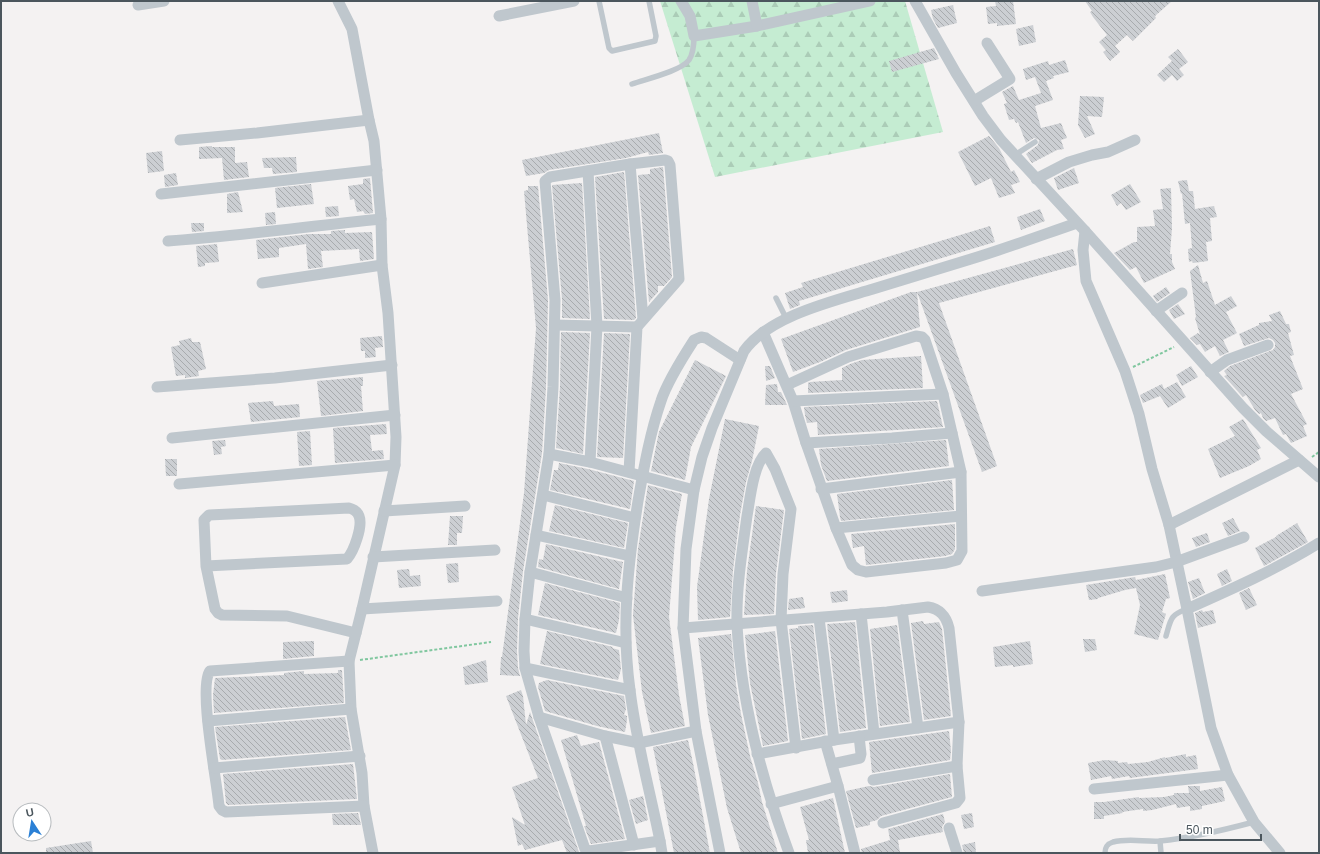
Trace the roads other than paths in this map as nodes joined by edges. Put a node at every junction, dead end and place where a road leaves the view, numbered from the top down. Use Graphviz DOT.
graph roads {
  1 [pos="164,1"];
  2 [pos="338,1"];
  3 [pos="574,1"];
  4 [pos="599,1"];
  5 [pos="649,1"];
  6 [pos="681,1"];
  7 [pos="752,1"];
  8 [pos="870,1"];
  9 [pos="915,1"];
  10 [pos="138,5"];
  11 [pos="499,16"];
  12 [pos="757,26"];
  13 [pos="694,36"];
  14 [pos="987,43"];
  15 [pos="632,84"];
  16 [pos="974,101"];
  17 [pos="369,120"];
  18 [pos="180,140"];
  19 [pos="1135,140"];
  20 [pos="1035,142"];
  21 [pos="1015,156"];
  22 [pos="630,164"];
  23 [pos="377,170"];
  24 [pos="588,171"];
  25 [pos="1036,179"];
  26 [pos="161,194"];
  27 [pos="381,219"];
  28 [pos="1077,223"];
  29 [pos="1085,232"];
  30 [pos="168,241"];
  31 [pos="382,265"];
  32 [pos="262,283"];
  33 [pos="1182,293"];
  34 [pos="776,298"];
  35 [pos="1156,311"];
  36 [pos="786,318"];
  37 [pos="640,323"];
  38 [pos="555,325"];
  39 [pos="597,326"];
  40 [pos="763,332"];
  41 [pos="1268,345"];
  42 [pos="740,360"];
  43 [pos="392,365"];
  44 [pos="1210,372"];
  45 [pos="787,385"];
  46 [pos="157,387"];
  47 [pos="943,394"];
  48 [pos="794,401"];
  49 [pos="395,415"];
  50 [pos="952,433"];
  51 [pos="172,438"];
  52 [pos="806,443"];
  53 [pos="549,454"];
  54 [pos="1299,460"];
  55 [pos="590,462"];
  56 [pos="395,466"];
  57 [pos="629,472"];
  58 [pos="961,472"];
  59 [pos="642,476"];
  60 [pos="1319,477"];
  61 [pos="179,484"];
  62 [pos="821,489"];
  63 [pos="694,490"];
  64 [pos="543,494"];
  65 [pos="465,506"];
  66 [pos="384,511"];
  67 [pos="961,516"];
  68 [pos="635,518"];
  69 [pos="1169,526"];
  70 [pos="836,528"];
  71 [pos="536,535"];
  72 [pos="1244,537"];
  73 [pos="1319,543"];
  74 [pos="495,550"];
  75 [pos="630,556"];
  76 [pos="373,557"];
  77 [pos="1176,562"];
  78 [pos="206,566"];
  79 [pos="530,572"];
  80 [pos="982,591"];
  81 [pos="627,598"];
  82 [pos="497,602"];
  83 [pos="362,609"];
  84 [pos="1187,609"];
  85 [pos="902,610"];
  86 [pos="861,614"];
  87 [pos="819,618"];
  88 [pos="525,619"];
  89 [pos="781,620"];
  90 [pos="737,625"];
  91 [pos="683,628"];
  92 [pos="356,633"];
  93 [pos="1166,636"];
  94 [pos="626,643"];
  95 [pos="349,661"];
  96 [pos="525,668"];
  97 [pos="630,690"];
  98 [pos="351,709"];
  99 [pos="539,717"];
  100 [pos="208,721"];
  101 [pos="959,722"];
  102 [pos="918,728"];
  103 [pos="696,731"];
  104 [pos="874,734"];
  105 [pos="605,736"];
  106 [pos="859,736"];
  107 [pos="830,741"];
  108 [pos="639,743"];
  109 [pos="796,748"];
  110 [pos="757,754"];
  111 [pos="360,756"];
  112 [pos="832,764"];
  113 [pos="957,766"];
  114 [pos="214,768"];
  115 [pos="1228,775"];
  116 [pos="873,780"];
  117 [pos="838,786"];
  118 [pos="1094,789"];
  119 [pos="771,804"];
  120 [pos="364,806"];
  121 [pos="883,822"];
  122 [pos="1254,822"];
  123 [pos="949,828"];
  124 [pos="660,841"];
  125 [pos="1160,841"];
  126 [pos="634,845"];
  127 [pos="372,853"];
  128 [pos="662,853"];
  129 [pos="720,853"];
  130 [pos="789,853"];
  131 [pos="855,853"];
  132 [pos="957,853"];
  133 [pos="1104,853"];
  134 [pos="1162,853"];
  135 [pos="1280,853"];
  1 -- 10 [label="street"];
  2 -- 17 [label="street"];
  3 -- 11 [label="street"];
  4 -- 5 [label="lane"];
  6 -- 13 [label="street"];
  7 -- 12 [label="street"];
  8 -- 12 [label="street"];
  9 -- 16 [label="street"];
  12 -- 13 [label="street"];
  13 -- 15 [label="lane"];
  14 -- 16 [label="street"];
  16 -- 21 [label="street"];
  17 -- 18 [label="street"];
  17 -- 23 [label="street"];
  19 -- 25 [label="street"];
  20 -- 21 [label="lane"];
  21 -- 25 [label="street"];
  22 -- 24 [label="street"];
  22 -- 37 [label="street"];
  22 -- 37 [label="street"];
  23 -- 26 [label="street"];
  23 -- 27 [label="street"];
  24 -- 38 [label="street"];
  24 -- 39 [label="street"];
  25 -- 28 [label="street"];
  27 -- 30 [label="street"];
  27 -- 31 [label="street"];
  28 -- 29 [label="street"];
  28 -- 36 [label="street"];
  29 -- 35 [label="street"];
  29 -- 69 [label="street"];
  31 -- 32 [label="street"];
  31 -- 43 [label="street"];
  33 -- 35 [label="street"];
  34 -- 36 [label="lane"];
  35 -- 44 [label="street"];
  36 -- 40 [label="street"];
  37 -- 39 [label="street"];
  37 -- 57 [label="street"];
  38 -- 39 [label="street"];
  38 -- 53 [label="street"];
  39 -- 55 [label="street"];
  40 -- 42 [label="street"];
  40 -- 45 [label="street"];
  41 -- 44 [label="street"];
  42 -- 59 [label="street"];
  42 -- 63 [label="street"];
  43 -- 46 [label="street"];
  43 -- 49 [label="street"];
  44 -- 54 [label="street"];
  45 -- 47 [label="street"];
  45 -- 48 [label="street"];
  47 -- 48 [label="street"];
  47 -- 50 [label="street"];
  48 -- 52 [label="street"];
  49 -- 51 [label="street"];
  49 -- 56 [label="street"];
  50 -- 52 [label="street"];
  50 -- 58 [label="street"];
  52 -- 62 [label="street"];
  53 -- 55 [label="street"];
  53 -- 64 [label="street"];
  54 -- 60 [label="street"];
  54 -- 69 [label="street"];
  55 -- 57 [label="street"];
  56 -- 61 [label="street"];
  56 -- 66 [label="street"];
  57 -- 59 [label="street"];
  58 -- 62 [label="street"];
  58 -- 67 [label="street"];
  59 -- 63 [label="street"];
  59 -- 68 [label="street"];
  62 -- 70 [label="street"];
  63 -- 91 [label="street"];
  64 -- 68 [label="street"];
  64 -- 71 [label="street"];
  65 -- 66 [label="street"];
  66 -- 76 [label="street"];
  67 -- 70 [label="street"];
  67 -- 70 [label="street"];
  68 -- 75 [label="street"];
  69 -- 77 [label="street"];
  71 -- 75 [label="street"];
  71 -- 79 [label="street"];
  72 -- 77 [label="street"];
  73 -- 84 [label="street"];
  74 -- 76 [label="street"];
  75 -- 81 [label="street"];
  76 -- 83 [label="street"];
  77 -- 80 [label="street"];
  77 -- 84 [label="street"];
  78 -- 78 [label="street"];
  78 -- 92 [label="street"];
  79 -- 81 [label="street"];
  79 -- 88 [label="street"];
  81 -- 94 [label="street"];
  82 -- 83 [label="street"];
  83 -- 92 [label="street"];
  84 -- 93 [label="lane"];
  84 -- 115 [label="street"];
  85 -- 86 [label="street"];
  85 -- 101 [label="street"];
  85 -- 102 [label="street"];
  86 -- 87 [label="street"];
  86 -- 104 [label="street"];
  87 -- 89 [label="street"];
  87 -- 107 [label="street"];
  88 -- 94 [label="street"];
  88 -- 96 [label="street"];
  89 -- 90 [label="street"];
  89 -- 90 [label="street"];
  89 -- 109 [label="street"];
  90 -- 91 [label="street"];
  90 -- 110 [label="street"];
  91 -- 103 [label="street"];
  92 -- 95 [label="street"];
  94 -- 97 [label="street"];
  95 -- 98 [label="street"];
  95 -- 100 [label="street"];
  96 -- 97 [label="street"];
  96 -- 99 [label="street"];
  97 -- 108 [label="street"];
  98 -- 100 [label="street"];
  98 -- 111 [label="street"];
  99 -- 105 [label="street"];
  99 -- 126 [label="street"];
  100 -- 114 [label="street"];
  101 -- 102 [label="street"];
  101 -- 113 [label="street"];
  102 -- 104 [label="street"];
  103 -- 108 [label="street"];
  103 -- 129 [label="street"];
  104 -- 106 [label="street"];
  105 -- 108 [label="street"];
  105 -- 126 [label="street"];
  106 -- 107 [label="street"];
  106 -- 112 [label="street"];
  107 -- 109 [label="street"];
  107 -- 112 [label="street"];
  108 -- 124 [label="street"];
  109 -- 110 [label="street"];
  110 -- 119 [label="street"];
  111 -- 114 [label="street"];
  111 -- 120 [label="street"];
  112 -- 117 [label="street"];
  113 -- 116 [label="street"];
  113 -- 121 [label="street"];
  114 -- 120 [label="street"];
  115 -- 118 [label="street"];
  115 -- 122 [label="street"];
  117 -- 119 [label="street"];
  117 -- 131 [label="street"];
  119 -- 130 [label="street"];
  120 -- 127 [label="street"];
  122 -- 125 [label="lane"];
  122 -- 135 [label="street"];
  123 -- 132 [label="street"];
  124 -- 126 [label="street"];
  124 -- 128 [label="street"];
  125 -- 133 [label="lane"];
  125 -- 134 [label="lane"];
}
